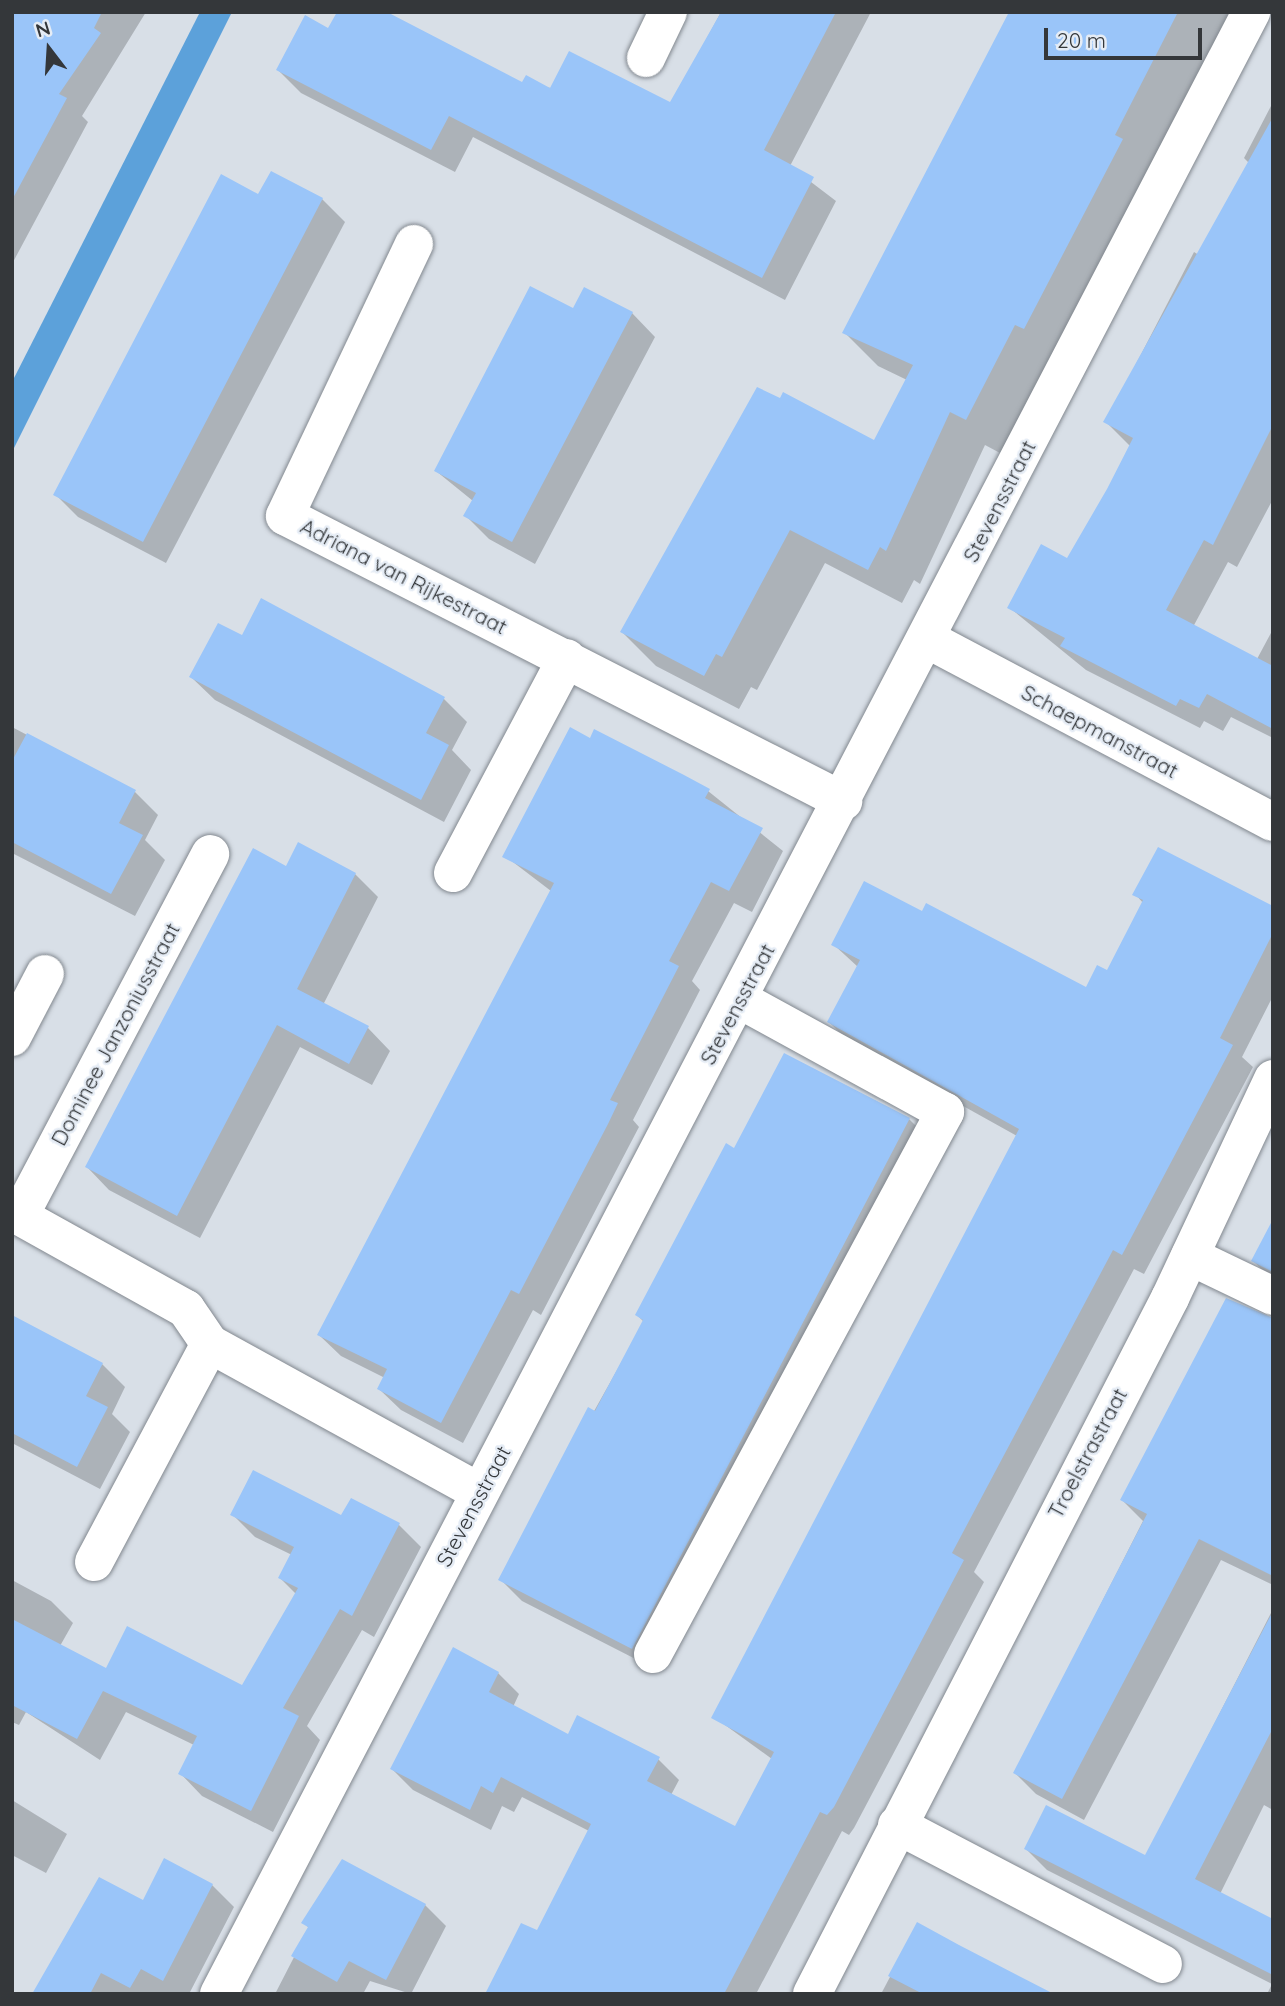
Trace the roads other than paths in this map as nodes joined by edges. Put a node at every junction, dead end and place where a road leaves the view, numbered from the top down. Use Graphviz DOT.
graph roads {
  1 [pos="668,12"];
  2 [pos="1251,12"];
  3 [pos="646,58"];
  4 [pos="414,244"];
  5 [pos="928,639"];
  6 [pos="567,658"];
  7 [pos="843,801"];
  8 [pos="1273,822"];
  9 [pos="209,854"];
  10 [pos="453,873"];
  11 [pos="45,974"];
  12 [pos="739,999"];
  13 [pos="12,1037"];
  14 [pos="1273,1079"];
  15 [pos="16,1213"];
  16 [pos="1190,1256"];
  17 [pos="1273,1296"];
  18 [pos="210,1344"];
  19 [pos="480,1492"];
  20 [pos="94,1562"];
  21 [pos="653,1654"];
  22 [pos="897,1825"];
  23 [pos="1163,1964"];
  24 [pos="219,1994"];
  25 [pos="812,1994"];
  1 -- 3 [label="street"];
  2 -- 5 [label="street, Stevensstraat"];
  4 -- 6 [label="street, Adriana van Rijkestraat"];
  5 -- 7 [label="street, Stevensstraat"];
  5 -- 8 [label="street, Schaepmanstraat"];
  6 -- 7 [label="street, Adriana van Rijkestraat"];
  6 -- 10 [label="street"];
  7 -- 12 [label="street, Stevensstraat"];
  9 -- 15 [label="street, Dominee Janzoniusstraat"];
  11 -- 13 [label="street"];
  12 -- 19 [label="street, Stevensstraat"];
  12 -- 21 [label="street"];
  14 -- 16 [label="street, Troelstrastraat"];
  15 -- 18 [label="street, Dominee Janzoniusstraat"];
  16 -- 17 [label="street"];
  16 -- 22 [label="street, Troelstrastraat"];
  18 -- 19 [label="street, Dominee Janzoniusstraat"];
  18 -- 20 [label="street"];
  19 -- 24 [label="street, Stevensstraat"];
  22 -- 23 [label="street"];
  22 -- 25 [label="street, Troelstrastraat"];
}
